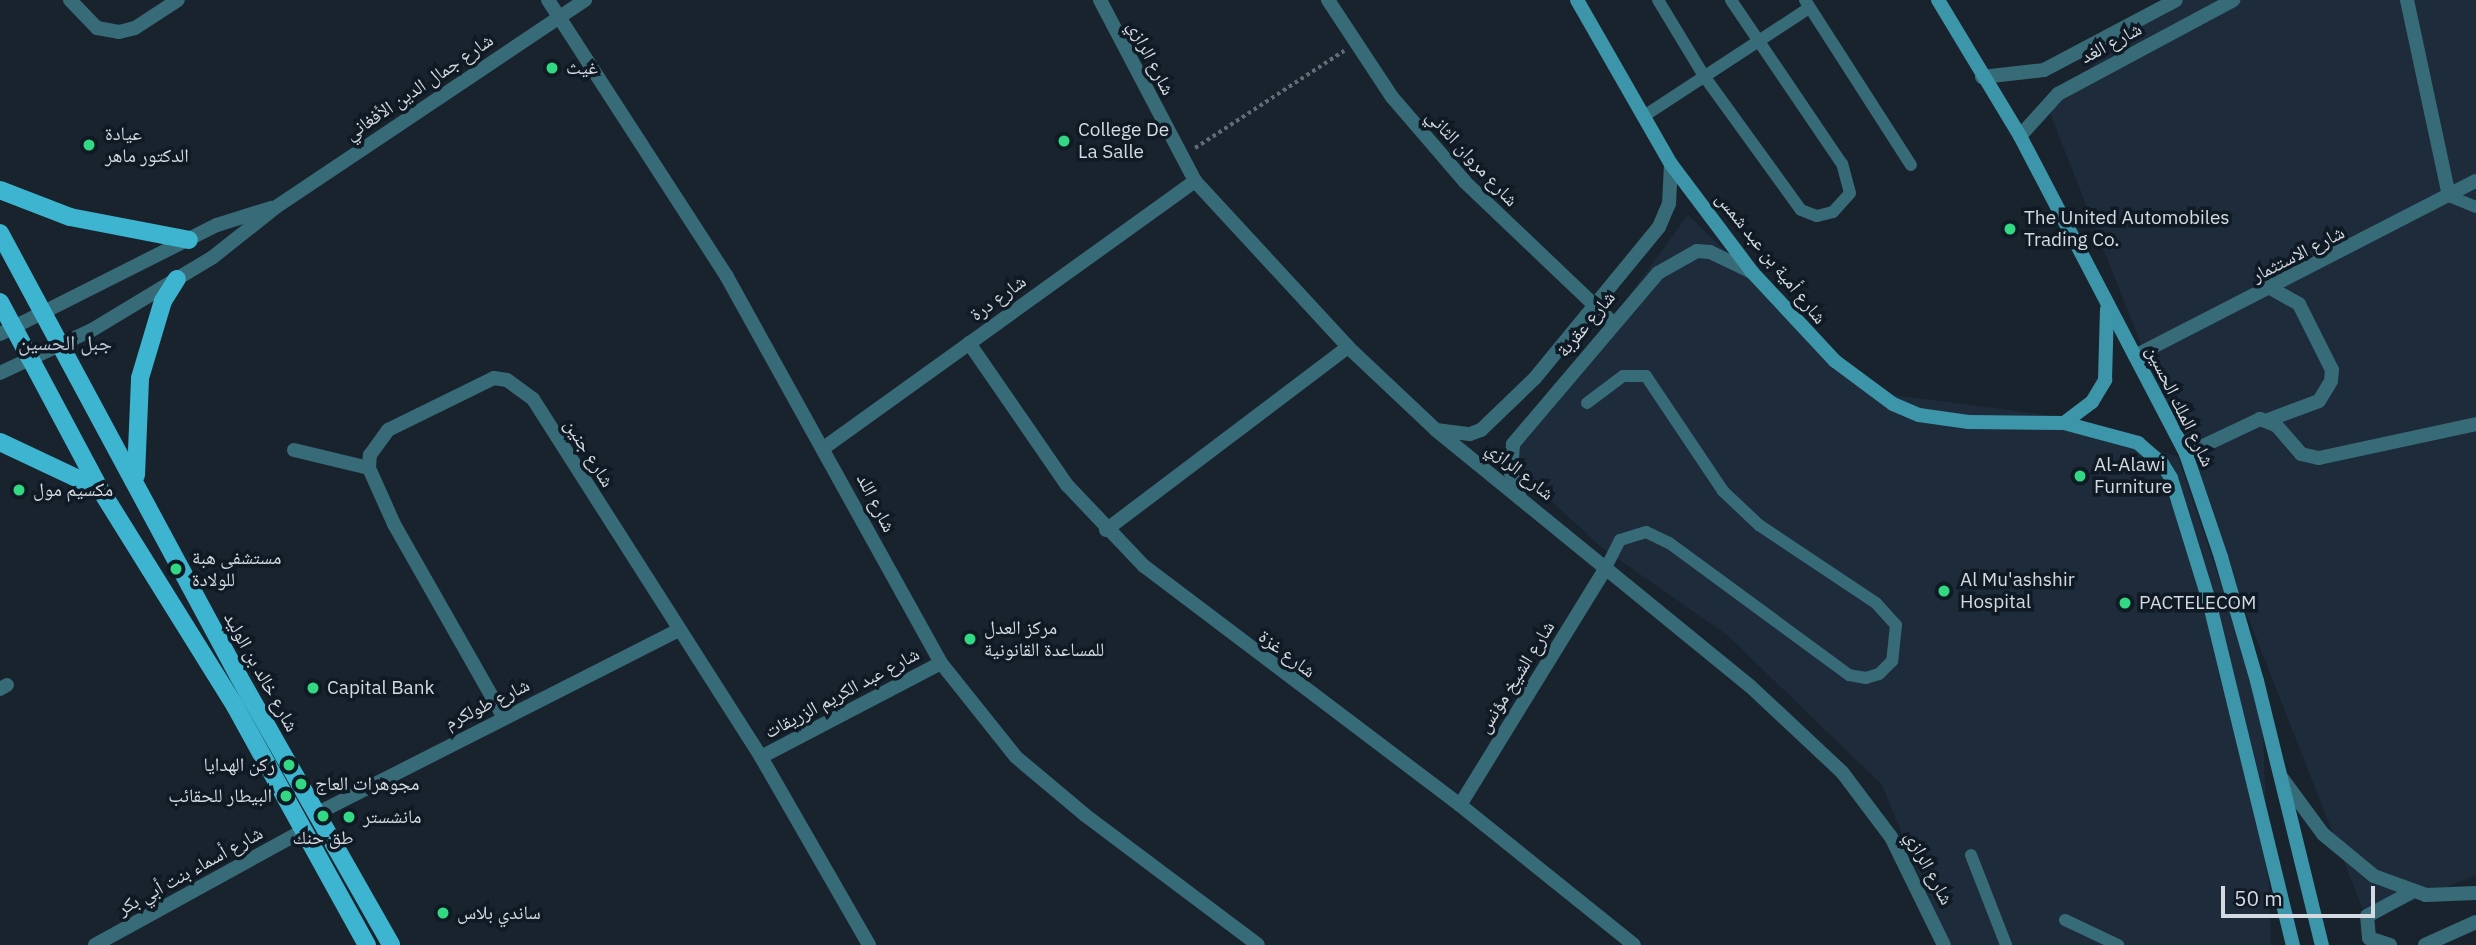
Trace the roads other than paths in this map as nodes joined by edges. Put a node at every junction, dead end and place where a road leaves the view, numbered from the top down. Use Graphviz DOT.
graph roads {
  1 [pos="70,0"];
  2 [pos="178,0"];
  3 [pos="548,0"];
  4 [pos="585,0"];
  5 [pos="1100,0"];
  6 [pos="1328,0"];
  7 [pos="1577,0"];
  8 [pos="1658,0"];
  9 [pos="1731,0"];
  10 [pos="1938,0"];
  11 [pos="2176,0"];
  12 [pos="2233,0"];
  13 [pos="2407,0"];
  14 [pos="1807,4"];
  15 [pos="558,18"];
  16 [pos="1756,43"];
  17 [pos="1704,76"];
  18 [pos="1982,77"];
  19 [pos="1644,116"];
  20 [pos="2020,136"];
  21 [pos="1671,164"];
  22 [pos="1911,165"];
  23 [pos="1195,181"];
  24 [pos="2476,181"];
  25 [pos="0,190"];
  26 [pos="2449,196"];
  27 [pos="276,206"];
  28 [pos="2476,207"];
  29 [pos="0,233"];
  30 [pos="189,240"];
  31 [pos="1752,272"];
  32 [pos="177,279"];
  33 [pos="2272,289"];
  34 [pos="0,302"];
  35 [pos="1595,306"];
  36 [pos="2107,308"];
  37 [pos="46,312"];
  38 [pos="1612,322"];
  39 [pos="6,332"];
  40 [pos="63,343"];
  41 [pos="969,343"];
  42 [pos="1348,346"];
  43 [pos="2135,356"];
  44 [pos="30,359"];
  45 [pos="0,373"];
  46 [pos="1587,403"];
  47 [pos="2269,420"];
  48 [pos="2064,422"];
  49 [pos="2476,424"];
  50 [pos="1436,430"];
  51 [pos="0,442"];
  52 [pos="825,447"];
  53 [pos="294,450"];
  54 [pos="2186,454"];
  55 [pos="369,468"];
  56 [pos="136,478"];
  57 [pos="100,489"];
  58 [pos="1519,494"];
  59 [pos="1106,530"];
  60 [pos="1606,568"];
  61 [pos="676,631"];
  62 [pos="941,663"];
  63 [pos="503,716"];
  64 [pos="761,757"];
  65 [pos="2280,775"];
  66 [pos="1460,805"];
  67 [pos="316,814"];
  68 [pos="304,830"];
  69 [pos="1971,855"];
  70 [pos="2410,893"];
  71 [pos="2476,893"];
  72 [pos="2065,920"];
  73 [pos="2476,922"];
  74 [pos="95,945"];
  75 [pos="367,945"];
  76 [pos="391,945"];
  77 [pos="869,945"];
  78 [pos="1258,945"];
  79 [pos="1634,945"];
  80 [pos="1944,945"];
  81 [pos="2006,945"];
  82 [pos="2119,945"];
  83 [pos="2293,945"];
  84 [pos="2322,945"];
  85 [pos="2390,945"];
  86 [pos="2425,945"];
  1 -- 2 [label="street"];
  3 -- 15 [label="street, شارع اللد"];
  4 -- 15 [label="street, شارع جمال الدين الأفغاني"];
  5 -- 23 [label="street, شارع الرازي"];
  6 -- 35 [label="street, شارع مروان الثاني"];
  7 -- 19 [label="main road, شارع أمية بن عبد شمس"];
  8 -- 17 [label="lane"];
  9 -- 16 [label="lane"];
  10 -- 18 [label="main road, شارع الملك الحسين"];
  11 -- 18 [label="street"];
  12 -- 20 [label="street, شارع الغد"];
  13 -- 26 [label="street"];
  14 -- 16 [label="lane"];
  14 -- 22 [label="lane"];
  15 -- 27 [label="street, شارع جمال الدين الأفغاني"];
  15 -- 52 [label="street, شارع اللد"];
  16 -- 17 [label="lane"];
  16 -- 17 [label="lane"];
  17 -- 19 [label="lane"];
  18 -- 20 [label="main road, شارع الملك الحسين"];
  19 -- 21 [label="main road, شارع أمية بن عبد شمس"];
  20 -- 36 [label="main road, شارع الملك الحسين"];
  21 -- 31 [label="main road, شارع أمية بن عبد شمس"];
  21 -- 35 [label="street, شارع عقربة"];
  23 -- 41 [label="street, شارع درة"];
  23 -- 42 [label="street, شارع الرازي"];
  24 -- 26 [label="street, شارع الاستثمار"];
  25 -- 30 [label="main road"];
  26 -- 28 [label="lane"];
  26 -- 33 [label="street, شارع الاستثمار"];
  27 -- 30 [label="street, شارع جمال الدين الأفغاني"];
  27 -- 32 [label="street, شارع جمال الدين الأفغاني"];
  29 -- 37 [label="main road, شارع خالد بن الوليد"];
  30 -- 37 [label="street, شارع جمال الدين الأفغاني"];
  31 -- 38 [label="street, شارع عقربة"];
  31 -- 48 [label="main road, شارع أمية بن عبد شمس"];
  32 -- 40 [label="street, شارع جمال الدين الأفغاني"];
  32 -- 56 [label="main road"];
  33 -- 43 [label="street, شارع الاستثمار"];
  33 -- 47 [label="street"];
  34 -- 39 [label="main road, شارع خالد بن الوليد"];
  35 -- 38 [label="street, شارع مروان الثاني"];
  35 -- 50 [label="street, شارع عقربة"];
  36 -- 43 [label="main road, شارع الملك الحسين"];
  36 -- 48 [label="main road"];
  37 -- 39 [label="street, شارع جمال الدين الأفغاني"];
  37 -- 40 [label="main road, شارع خالد بن الوليد"];
  38 -- 58 [label="street, شارع عقربة"];
  39 -- 44 [label="main road, شارع خالد بن الوليد"];
  40 -- 44 [label="street, شارع جمال الدين الأفغاني"];
  40 -- 56 [label="main road, شارع خالد بن الوليد"];
  41 -- 52 [label="street, شارع درة"];
  41 -- 59 [label="street, شارع غزة"];
  42 -- 50 [label="street, شارع الرازي"];
  42 -- 59 [label="street"];
  43 -- 54 [label="main road, شارع الملك الحسين"];
  44 -- 45 [label="street, شارع جمال الدين الأفغاني"];
  44 -- 57 [label="main road, شارع خالد بن الوليد"];
  46 -- 60 [label="lane"];
  47 -- 49 [label="street"];
  47 -- 54 [label="street"];
  48 -- 83 [label="main road, شارع الملك الحسين"];
  50 -- 58 [label="street, شارع الرازي"];
  51 -- 57 [label="main road"];
  52 -- 62 [label="street, شارع اللد"];
  53 -- 55 [label="street"];
  54 -- 65 [label="main road, شارع الملك الحسين"];
  55 -- 61 [label="street, شارع جنين"];
  55 -- 63 [label="street"];
  56 -- 67 [label="main road, شارع خالد بن الوليد"];
  57 -- 68 [label="main road, شارع خالد بن الوليد"];
  58 -- 60 [label="street, شارع الرازي"];
  59 -- 66 [label="street, شارع غزة"];
  60 -- 66 [label="street, شارع الشيخ مؤنس"];
  60 -- 80 [label="street, شارع الرازي"];
  61 -- 63 [label="street, شارع طولكرم"];
  61 -- 64 [label="street, شارع جنين"];
  62 -- 64 [label="street, شارع عبد الكريم الزريقات"];
  62 -- 78 [label="street, شارع اللد"];
  63 -- 67 [label="street, شارع طولكرم"];
  64 -- 77 [label="street, شارع جنين"];
  65 -- 70 [label="street"];
  65 -- 84 [label="main road, شارع الملك الحسين"];
  66 -- 79 [label="street, شارع غزة"];
  67 -- 76 [label="main road, شارع خالد بن الوليد"];
  68 -- 74 [label="street, شارع أسماء بنت أبي بكر"];
  68 -- 75 [label="main road, شارع خالد بن الوليد"];
  69 -- 81 [label="lane"];
  70 -- 71 [label="street"];
  70 -- 85 [label="street"];
  72 -- 82 [label="lane"];
  73 -- 86 [label="street"];
}
